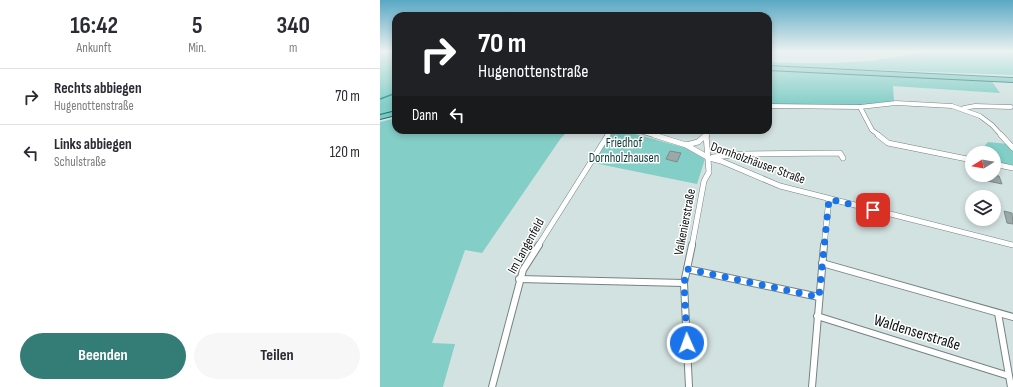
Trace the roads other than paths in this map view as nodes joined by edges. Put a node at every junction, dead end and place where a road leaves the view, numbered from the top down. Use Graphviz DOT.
graph roads {
  1 [pos="791,69"];
  2 [pos="1013,78"];
  3 [pos="772,106"];
  4 [pos="1011,106"];
  5 [pos="860,107"];
  6 [pos="962,109"];
  7 [pos="392,114"];
  8 [pos="380,117"];
  9 [pos="609,134"];
  10 [pos="650,134"];
  11 [pos="706,136"];
  12 [pos="686,145"];
  13 [pos="1013,148"];
  14 [pos="708,158"];
  15 [pos="843,158"];
  16 [pos="965,159"];
  17 [pos="1001,165"];
  18 [pos="1013,168"];
  19 [pos="829,199"];
  20 [pos="1013,245"];
  21 [pos="822,263"];
  22 [pos="687,269"];
  23 [pos="519,280"];
  24 [pos="684,283"];
  25 [pos="819,297"];
  26 [pos="998,313"];
  27 [pos="817,316"];
  28 [pos="1013,317"];
  29 [pos="1009,376"];
  30 [pos="492,387"];
  31 [pos="689,387"];
  32 [pos="812,387"];
  33 [pos="1011,387"];
  1 -- 2 [label="main road"];
  3 -- 5 [label="street"];
  4 -- 6 [label="street"];
  5 -- 6 [label="street"];
  5 -- 16 [label="street"];
  6 -- 13 [label="street"];
  7 -- 8 [label="main road"];
  9 -- 23 [label="street, Im Langenfeld"];
  10 -- 12 [label="street, Dornholzhäuser Straße"];
  11 -- 12 [label="street"];
  11 -- 14 [label="street, Valkenierstraße"];
  12 -- 14 [label="street, Dornholzhäuser Straße"];
  14 -- 15 [label="street"];
  14 -- 19 [label="street, Dornholzhäuser Straße"];
  14 -- 22 [label="street, Valkenierstraße"];
  17 -- 18 [label="street"];
  19 -- 20 [label="street, Dornholzhäuser Straße"];
  19 -- 21 [label="street"];
  21 -- 25 [label="street"];
  21 -- 26 [label="street"];
  22 -- 24 [label="street, Valkenierstraße"];
  22 -- 25 [label="street"];
  23 -- 24 [label="street"];
  23 -- 30 [label="street, Im Langenfeld"];
  24 -- 31 [label="street, Valkenierstraße"];
  25 -- 27 [label="street"];
  26 -- 28 [label="street"];
  26 -- 29 [label="street"];
  27 -- 29 [label="street, Waldenserstraße"];
  27 -- 32 [label="street"];
  29 -- 33 [label="street"];
}
